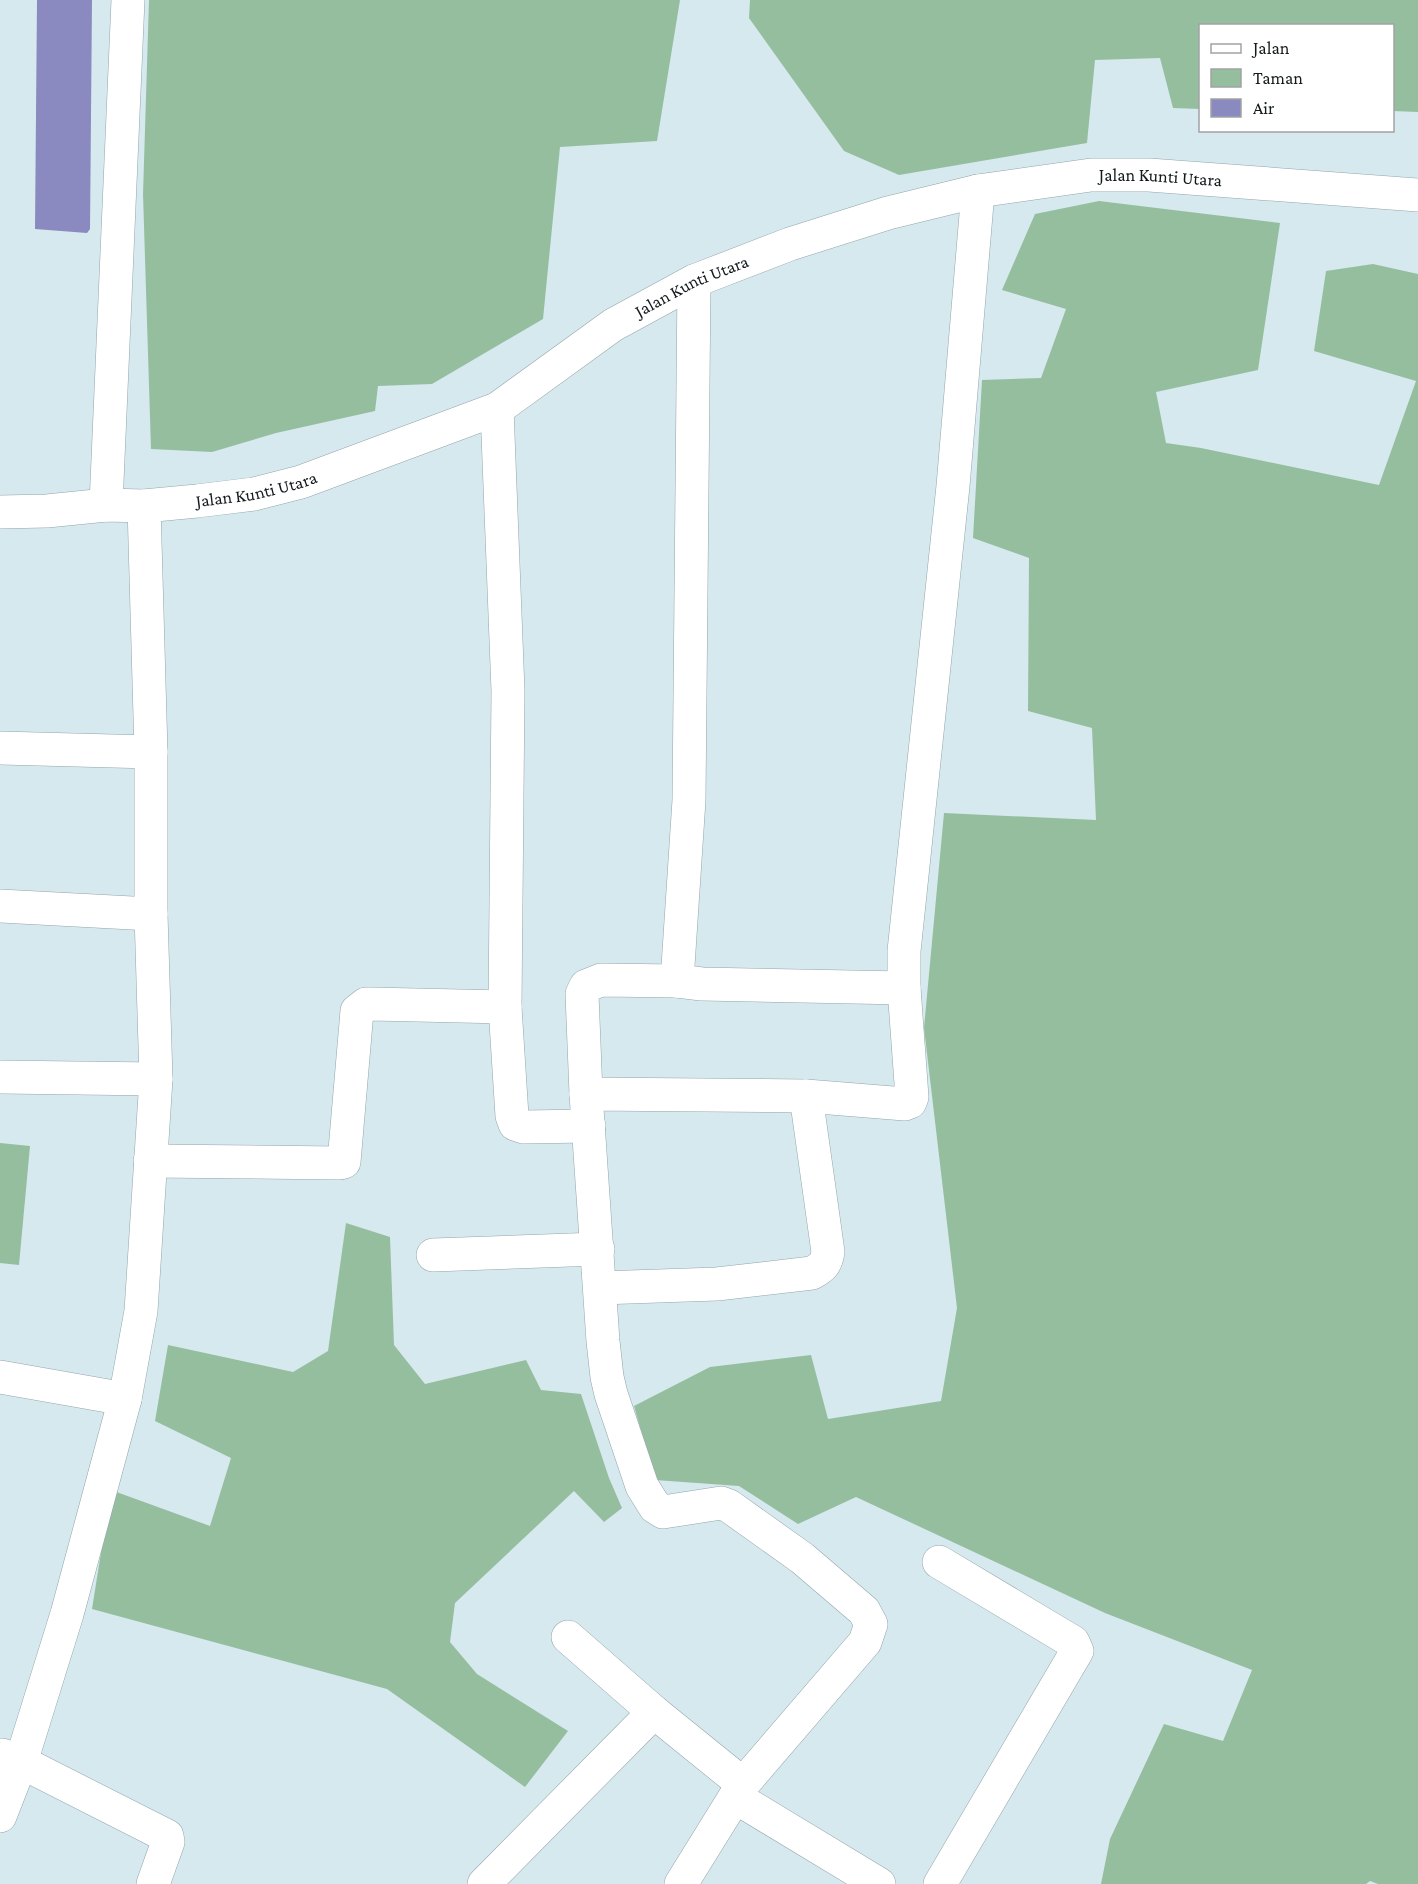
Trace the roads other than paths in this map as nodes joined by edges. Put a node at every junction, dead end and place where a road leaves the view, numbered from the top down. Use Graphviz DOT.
graph roads {
  1 [pos="128,0"];
  2 [pos="978,190"];
  3 [pos="1418,195"];
  4 [pos="694,281"];
  5 [pos="497,409"];
  6 [pos="106,505"];
  7 [pos="144,506"];
  8 [pos="0,512"];
  9 [pos="0,748"];
  10 [pos="151,752"];
  11 [pos="0,906"];
  12 [pos="152,914"];
  13 [pos="677,981"];
  14 [pos="904,988"];
  15 [pos="505,1007"];
  16 [pos="0,1077"];
  17 [pos="156,1079"];
  18 [pos="586,1094"];
  19 [pos="806,1096"];
  20 [pos="589,1126"];
  21 [pos="150,1161"];
  22 [pos="598,1250"];
  23 [pos="433,1255"];
  24 [pos="600,1288"];
  25 [pos="0,1377"];
  26 [pos="125,1400"];
  27 [pos="939,1562"];
  28 [pos="568,1637"];
  29 [pos="654,1712"];
  30 [pos="10,1758"];
  31 [pos="739,1790"];
  32 [pos="0,1816"];
  33 [pos="153,1884"];
  34 [pos="484,1884"];
  35 [pos="681,1884"];
  36 [pos="879,1884"];
  37 [pos="940,1884"];
  1 -- 6 [label="street"];
  2 -- 3 [label="street, Jalan Kunti Utara"];
  2 -- 4 [label="street, Jalan Kunti Utara"];
  2 -- 14 [label="street"];
  4 -- 5 [label="street, Jalan Kunti Utara"];
  4 -- 13 [label="street"];
  5 -- 7 [label="street, Jalan Kunti Utara"];
  5 -- 15 [label="street"];
  6 -- 7 [label="street, Jalan Kunti Utara"];
  6 -- 8 [label="street, Jalan Kunti Utara"];
  7 -- 10 [label="street"];
  9 -- 10 [label="street"];
  10 -- 12 [label="street"];
  11 -- 12 [label="street"];
  12 -- 17 [label="street"];
  13 -- 14 [label="street"];
  13 -- 18 [label="street"];
  14 -- 19 [label="street"];
  15 -- 20 [label="street"];
  15 -- 21 [label="street"];
  16 -- 17 [label="street"];
  17 -- 21 [label="street"];
  18 -- 19 [label="street"];
  18 -- 20 [label="street"];
  19 -- 24 [label="street"];
  20 -- 22 [label="street"];
  21 -- 26 [label="street"];
  22 -- 23 [label="street"];
  22 -- 24 [label="street"];
  24 -- 31 [label="street"];
  25 -- 26 [label="street"];
  26 -- 30 [label="street"];
  27 -- 37 [label="street"];
  28 -- 29 [label="street"];
  29 -- 31 [label="street"];
  29 -- 34 [label="street"];
  30 -- 32 [label="street"];
  30 -- 33 [label="street"];
  31 -- 35 [label="street"];
  31 -- 36 [label="street"];
}
